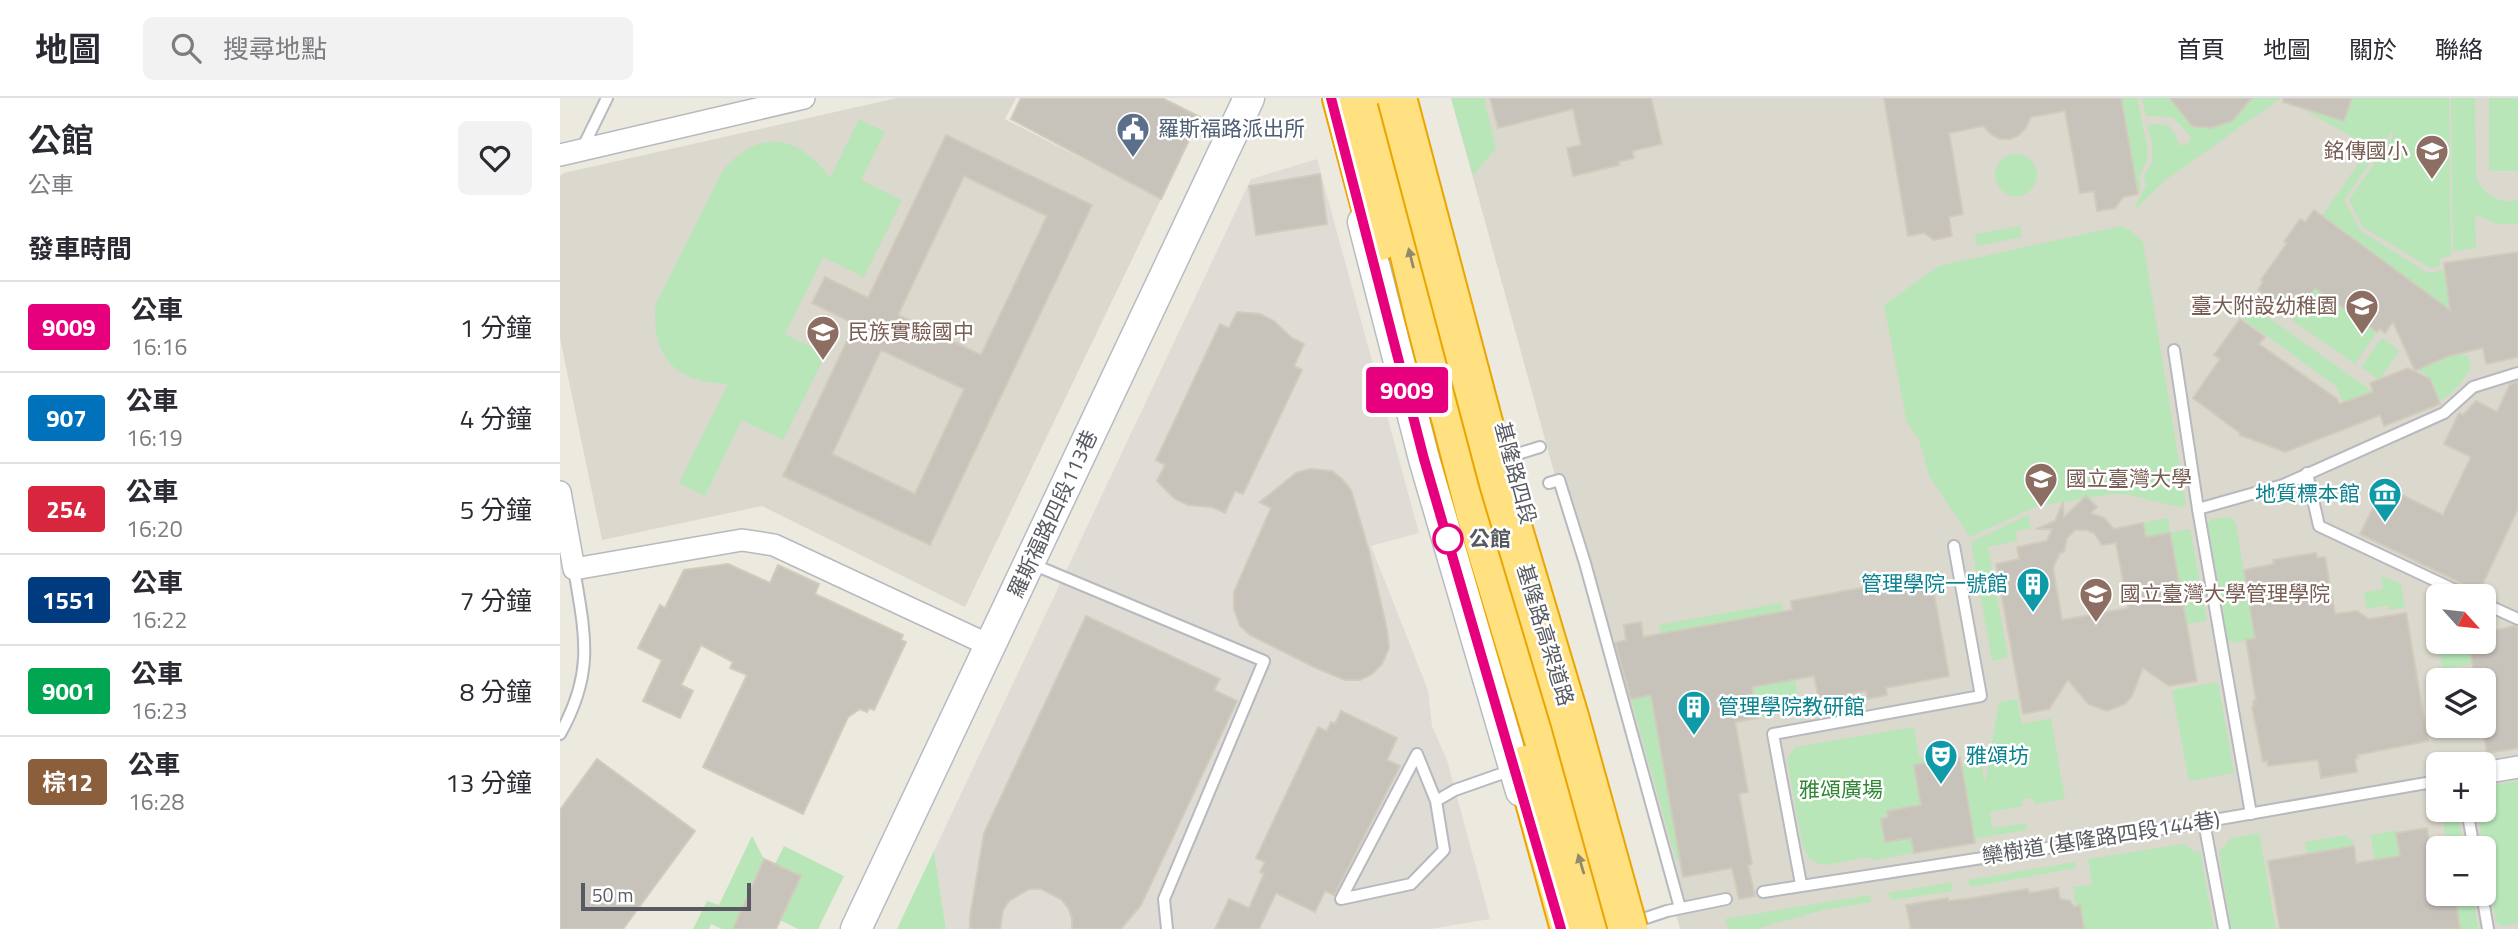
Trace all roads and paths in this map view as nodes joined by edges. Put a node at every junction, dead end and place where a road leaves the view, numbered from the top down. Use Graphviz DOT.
graph roads {
  1 [pos="607,98"];
  2 [pos="804,98"];
  3 [pos="1249,98"];
  4 [pos="1331,98"];
  5 [pos="1342,98"];
  6 [pos="1372,98"];
  7 [pos="1396,98"];
  8 [pos="1415,98"];
  9 [pos="756,103"];
  10 [pos="1236,112"];
  11 [pos="582,149"];
  12 [pos="560,155"];
  13 [pos="2174,350"];
  14 [pos="2518,373"];
  15 [pos="1539,447"];
  16 [pos="1511,456"];
  17 [pos="2308,473"];
  18 [pos="1549,483"];
  19 [pos="560,492"];
  20 [pos="2198,509"];
  21 [pos="1954,547"];
  22 [pos="1030,563"];
  23 [pos="574,569"];
  24 [pos="2442,584"];
  25 [pos="2496,609"];
  26 [pos="2518,619"];
  27 [pos="990,646"];
  28 [pos="560,734"];
  29 [pos="2518,767"];
  30 [pos="1515,769"];
  31 [pos="2496,771"];
  32 [pos="2426,783"];
  33 [pos="1436,801"];
  34 [pos="2251,814"];
  35 [pos="2204,822"];
  36 [pos="1801,884"];
  37 [pos="1763,892"];
  38 [pos="1726,899"];
  39 [pos="2484,906"];
  40 [pos="1680,908"];
  41 [pos="1623,927"];
  42 [pos="856,929"];
  43 [pos="1167,929"];
  44 [pos="1561,929"];
  45 [pos="1570,929"];
  46 [pos="2224,929"];
  47 [pos="2488,929"];
  1 -- 11 [label="lane"];
  2 -- 9 [label="street"];
  3 -- 10 [label="main road, 羅斯福路四段113巷"];
  4 -- 30 [label="main road"];
  5 -- 45 [label="highway"];
  41 -- 6 [label="highway, one-way"];
  7 -- 41 [label="highway, 基隆路高架道路, bridge"];
  8 -- 16 [label="main road, 基隆路四段"];
  9 -- 11 [label="street"];
  10 -- 22 [label="main road, 羅斯福路四段113巷"];
  11 -- 12 [label="street"];
  13 -- 20 [label="lane"];
  14 -- 17 [label="lane"];
  15 -- 16 [label="lane"];
  16 -- 41 [label="main road, 基隆路四段"];
  17 -- 20 [label="lane"];
  17 -- 24 [label="lane"];
  18 -- 40 [label="lane"];
  19 -- 23 [label="street"];
  20 -- 34 [label="lane"];
  21 -- 36 [label="lane"];
  22 -- 27 [label="main road, 羅斯福路四段113巷"];
  22 -- 43 [label="lane"];
  23 -- 27 [label="street"];
  23 -- 28 [label="lane"];
  25 -- 26 [label="lane"];
  27 -- 42 [label="main road, 羅斯福路四段113巷"];
  29 -- 31 [label="street"];
  30 -- 33 [label="lane"];
  30 -- 44 [label="main road"];
  32 -- 34 [label="lane, 欒樹道 (基隆路四段144巷)"];
  33 -- 33 [label="lane"];
  34 -- 35 [label="lane, 欒樹道 (基隆路四段144巷)"];
  35 -- 36 [label="lane, 欒樹道 (基隆路四段144巷)"];
  35 -- 46 [label="lane"];
  36 -- 37 [label="lane, 欒樹道 (基隆路四段144巷)"];
  38 -- 40 [label="lane"];
  39 -- 47 [label="lane"];
  40 -- 41 [label="lane"];
}
